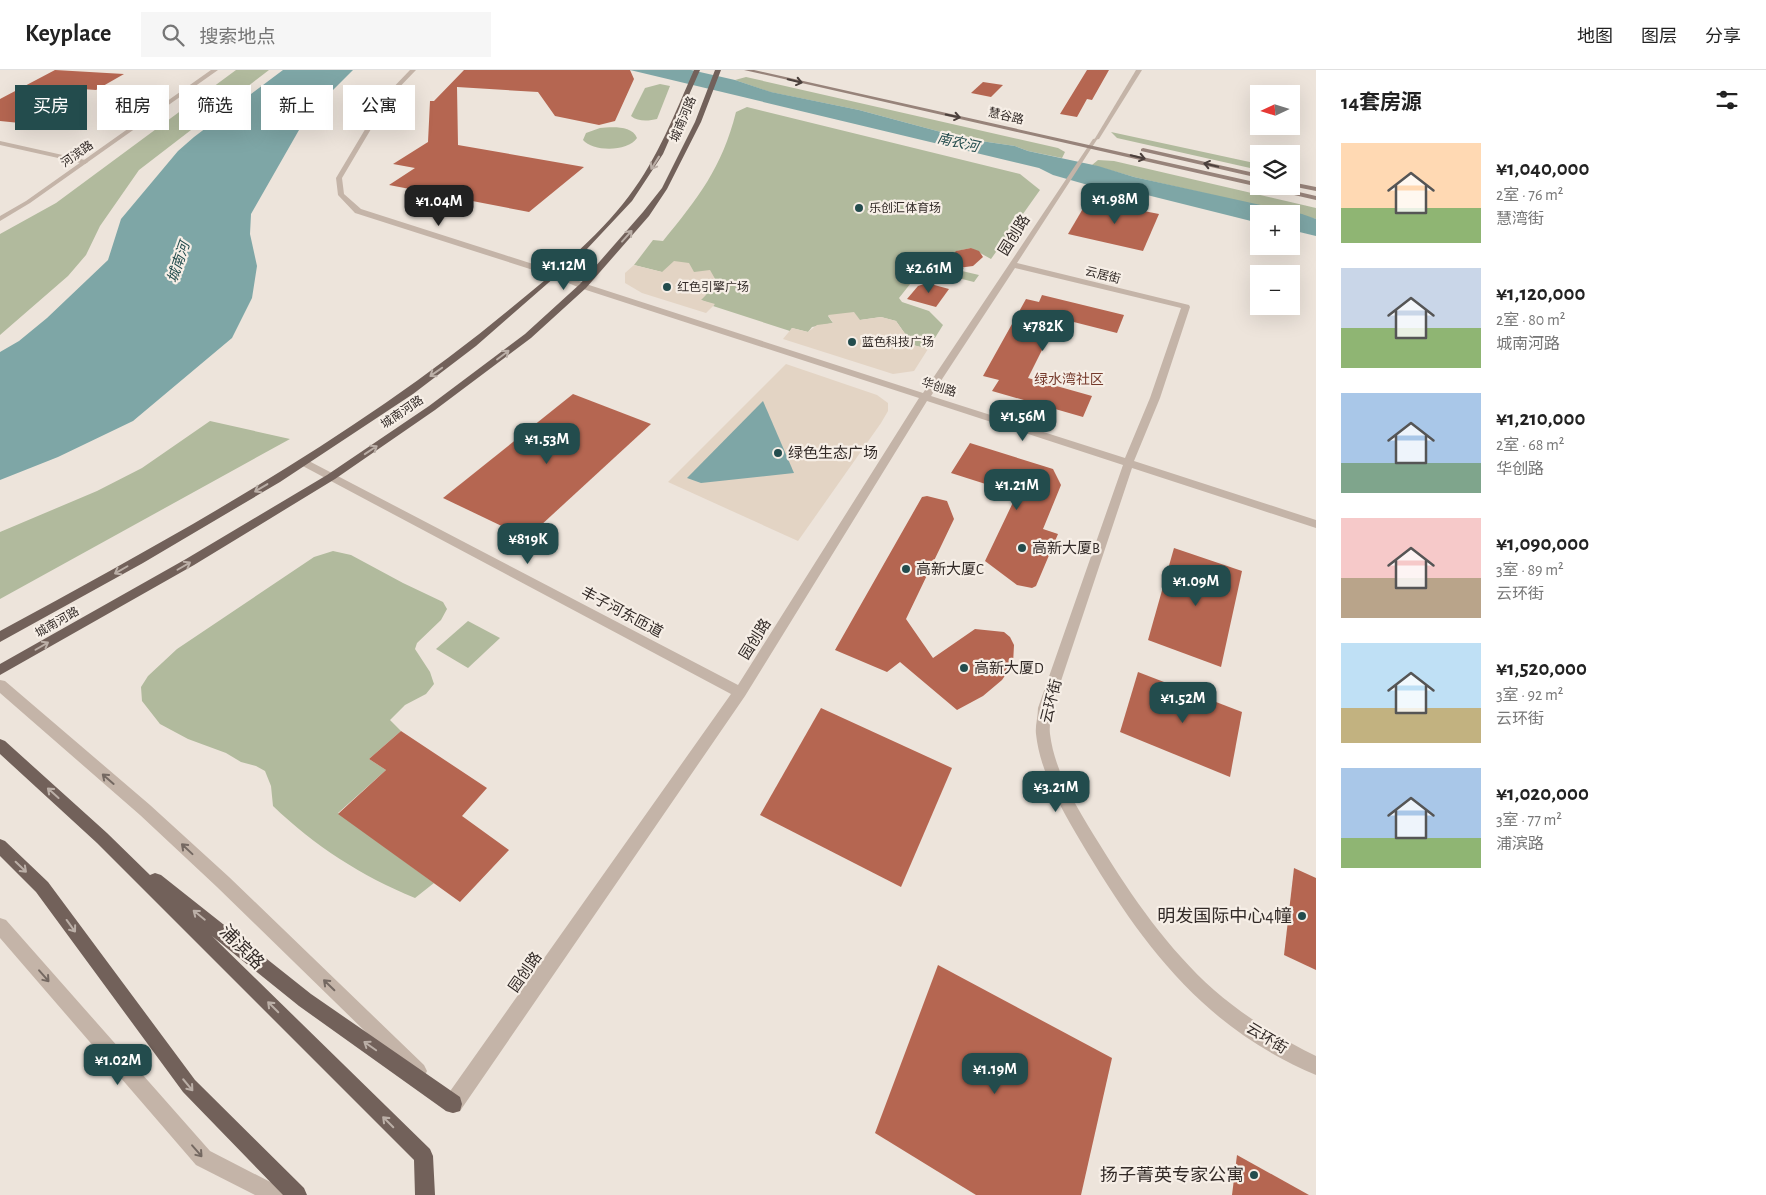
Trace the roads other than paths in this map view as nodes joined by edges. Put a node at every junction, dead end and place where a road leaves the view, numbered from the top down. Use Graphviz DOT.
graph roads {
  1 [pos="215,70"];
  2 [pos="413,70"];
  3 [pos="697,70"];
  4 [pos="747,70"];
  5 [pos="1139,70"];
  6 [pos="717,71"];
  7 [pos="1086,137"];
  8 [pos="1096,139"];
  9 [pos="1105,141"];
  10 [pos="0,143"];
  11 [pos="1091,146"];
  12 [pos="1134,148"];
  13 [pos="84,162"];
  14 [pos="1250,174"];
  15 [pos="1250,183"];
  16 [pos="1300,186"];
  17 [pos="1316,189"];
  18 [pos="1300,194"];
  19 [pos="1316,198"];
  20 [pos="0,219"];
  21 [pos="1014,265"];
  22 [pos="555,274"];
  23 [pos="583,286"];
  24 [pos="1186,307"];
  25 [pos="926,397"];
  26 [pos="303,462"];
  27 [pos="1129,462"];
  28 [pos="330,477"];
  29 [pos="1316,524"];
  30 [pos="0,637"];
  31 [pos="0,670"];
  32 [pos="0,685"];
  33 [pos="740,692"];
  34 [pos="0,745"];
  35 [pos="102,838"];
  36 [pos="0,846"];
  37 [pos="0,926"];
  38 [pos="1316,1066"];
  39 [pos="453,1104"];
  40 [pos="275,1195"];
  41 [pos="297,1195"];
  42 [pos="425,1195"];
  1 -- 13 [label="street, 河滨路"];
  2 -- 22 [label="street, 华创路"];
  3 -- 22 [label="main road, 城南河路, one-way"];
  4 -- 11 [label="main road, 慧谷路, one-way"];
  5 -- 8 [label="street"];
  23 -- 6 [label="main road, 城南河路, one-way"];
  7 -- 8 [label="main road"];
  8 -- 9 [label="main road"];
  8 -- 11 [label="street"];
  10 -- 13 [label="street"];
  11 -- 15 [label="main road, 慧谷路, one-way"];
  11 -- 21 [label="street, 园创路"];
  14 -- 12 [label="main road, one-way"];
  13 -- 20 [label="street, 河滨路"];
  16 -- 17 [label="main road"];
  18 -- 19 [label="main road"];
  21 -- 24 [label="street, 云居街"];
  21 -- 25 [label="street, 园创路"];
  22 -- 23 [label="street, 华创路"];
  22 -- 26 [label="main road, 城南河路, one-way"];
  23 -- 25 [label="street, 华创路"];
  28 -- 23 [label="main road, 城南河路, one-way"];
  24 -- 27 [label="street, 云环街"];
  25 -- 27 [label="street, 华创路"];
  25 -- 33 [label="street, 园创路"];
  26 -- 28 [label="street, 丰子河东匝道"];
  26 -- 30 [label="main road, 城南河路, one-way"];
  27 -- 29 [label="street, 华创路"];
  27 -- 38 [label="street, 云环街"];
  31 -- 28 [label="main road, 城南河路, one-way"];
  28 -- 33 [label="street, 丰子河东匝道"];
  39 -- 32 [label="street, 浦滨路, one-way"];
  33 -- 39 [label="street, 园创路"];
  35 -- 34 [label="main road, 浦滨路, one-way"];
  39 -- 35 [label="main road, one-way"];
  42 -- 35 [label="main road, 浦滨路, one-way"];
  36 -- 41 [label="main road, one-way"];
  37 -- 40 [label="street, one-way"];
}
